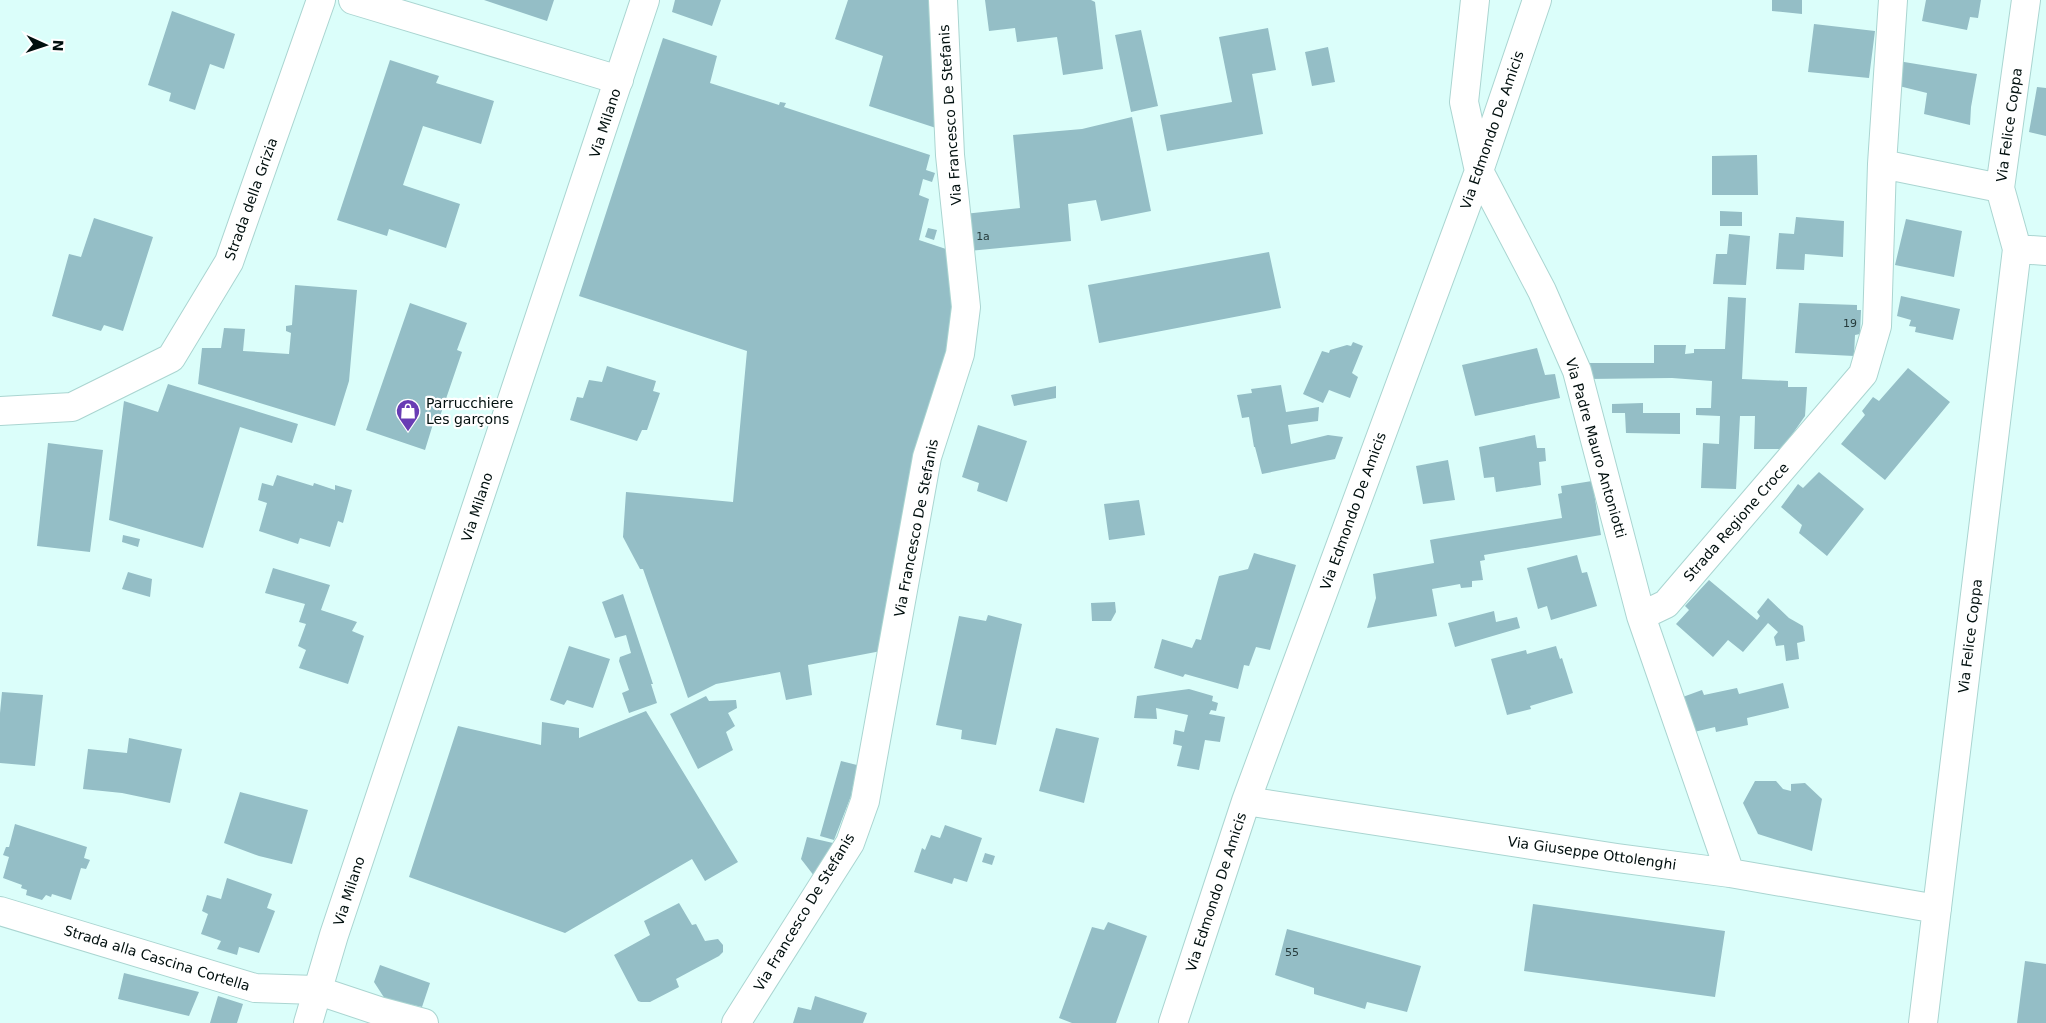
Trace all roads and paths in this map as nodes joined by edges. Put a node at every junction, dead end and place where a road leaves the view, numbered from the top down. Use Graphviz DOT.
graph roads {
  1 [pos="321,0"];
  2 [pos="353,0"];
  3 [pos="645,0"];
  4 [pos="943,0"];
  5 [pos="1475,0"];
  6 [pos="1537,0"];
  7 [pos="1893,0"];
  8 [pos="2026,0"];
  9 [pos="619,80"];
  10 [pos="1882,164"];
  11 [pos="1479,171"];
  12 [pos="2000,188"];
  13 [pos="2017,248"];
  14 [pos="2046,251"];
  15 [pos="0,411"];
  16 [pos="1641,616"];
  17 [pos="1246,801"];
  18 [pos="1730,873"];
  19 [pos="1937,909"];
  20 [pos="0,911"];
  21 [pos="310,1013"];
  22 [pos="424,1023"];
  23 [pos="736,1023"];
  24 [pos="1173,1023"];
  25 [pos="1923,1023"];
  1 -- 15 [label="street, Strada della Grizia"];
  2 -- 9 [label="street"];
  3 -- 9 [label="street, Via Milano"];
  4 -- 23 [label="street, Via Francesco De Stefanis"];
  5 -- 11 [label="street, Via Padre Mauro Antoniotti"];
  6 -- 11 [label="street, Via Edmondo De Amicis"];
  7 -- 10 [label="street, Strada Regione Croce"];
  8 -- 12 [label="street, Via Felice Coppa"];
  9 -- 21 [label="street, Via Milano"];
  10 -- 12 [label="street"];
  10 -- 16 [label="street, Strada Regione Croce"];
  11 -- 16 [label="street, Via Padre Mauro Antoniotti"];
  11 -- 17 [label="street, Via Edmondo De Amicis"];
  12 -- 13 [label="street, Via Felice Coppa"];
  13 -- 14 [label="street"];
  13 -- 19 [label="street, Via Felice Coppa"];
  16 -- 18 [label="street"];
  17 -- 18 [label="street, Via Giuseppe Ottolenghi"];
  17 -- 24 [label="street, Via Edmondo De Amicis"];
  18 -- 19 [label="street, Via Giuseppe Ottolenghi"];
  19 -- 25 [label="street, Via Felice Coppa"];
  20 -- 21 [label="street, Strada alla Cascina Cortella"];
  21 -- 22 [label="street"];
}
